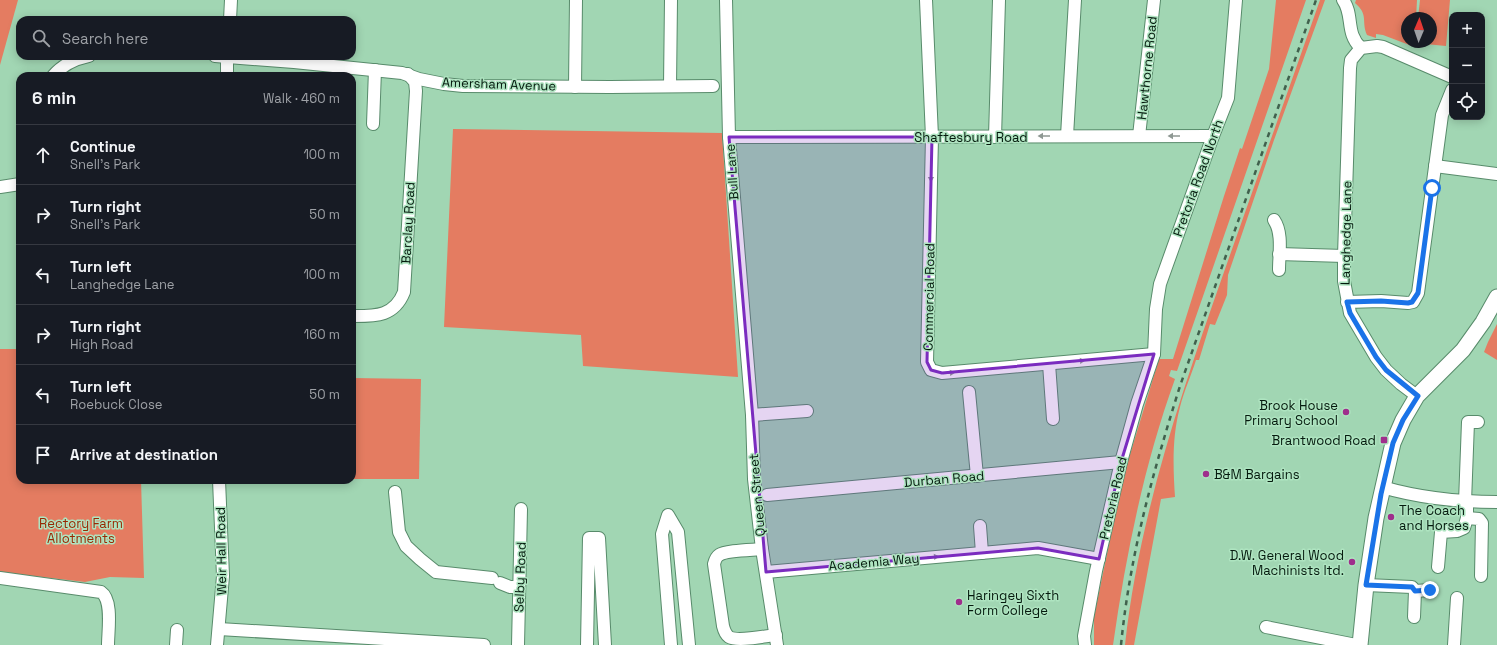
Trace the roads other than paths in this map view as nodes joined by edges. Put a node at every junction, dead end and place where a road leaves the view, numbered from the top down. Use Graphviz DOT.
graph roads {
  1 [pos="231,0"];
  2 [pos="576,0"];
  3 [pos="671,0"];
  4 [pos="726,0"];
  5 [pos="926,0"];
  6 [pos="999,0"];
  7 [pos="1075,0"];
  8 [pos="1154,0"];
  9 [pos="1236,0"];
  10 [pos="1342,0"];
  11 [pos="230,16"];
  12 [pos="1361,48"];
  13 [pos="75,60"];
  14 [pos="227,60"];
  15 [pos="269,60"];
  16 [pos="375,70"];
  17 [pos="57,72"];
  18 [pos="227,72"];
  19 [pos="408,74"];
  20 [pos="1449,75"];
  21 [pos="433,82"];
  22 [pos="575,86"];
  23 [pos="670,86"];
  24 [pos="713,86"];
  25 [pos="416,91"];
  26 [pos="1449,98"];
  27 [pos="373,124"];
  28 [pos="1067,136"];
  29 [pos="1139,136"];
  30 [pos="1213,136"];
  31 [pos="932,137"];
  32 [pos="995,137"];
  33 [pos="729,138"];
  34 [pos="1435,166"];
  35 [pos="1497,174"];
  36 [pos="16,185"];
  37 [pos="0,187"];
  38 [pos="1274,220"];
  39 [pos="1279,254"];
  40 [pos="1344,256"];
  41 [pos="1279,270"];
  42 [pos="1497,297"];
  43 [pos="1347,302"];
  44 [pos="356,316"];
  45 [pos="746,344"];
  46 [pos="1154,354"];
  47 [pos="1049,364"];
  48 [pos="969,392"];
  49 [pos="1418,396"];
  50 [pos="808,411"];
  51 [pos="752,415"];
  52 [pos="1053,418"];
  53 [pos="1478,422"];
  54 [pos="1121,462"];
  55 [pos="977,476"];
  56 [pos="219,484"];
  57 [pos="1382,487"];
  58 [pos="395,492"];
  59 [pos="767,495"];
  60 [pos="1466,502"];
  61 [pos="1497,502"];
  62 [pos="521,508"];
  63 [pos="1467,518"];
  64 [pos="980,526"];
  65 [pos="762,549"];
  66 [pos="982,553"];
  67 [pos="1099,559"];
  68 [pos="1438,567"];
  69 [pos="766,572"];
  70 [pos="1480,576"];
  71 [pos="0,578"];
  72 [pos="682,580"];
  73 [pos="588,582"];
  74 [pos="601,582"];
  75 [pos="666,582"];
  76 [pos="1366,585"];
  77 [pos="519,587"];
  78 [pos="1430,590"];
  79 [pos="1415,591"];
  80 [pos="1458,598"];
  81 [pos="1414,617"];
  82 [pos="1266,628"];
  83 [pos="177,630"];
  84 [pos="219,630"];
  85 [pos="777,640"];
  86 [pos="108,645"];
  87 [pos="176,645"];
  88 [pos="217,645"];
  89 [pos="484,645"];
  90 [pos="518,645"];
  91 [pos="587,645"];
  92 [pos="605,645"];
  93 [pos="671,645"];
  94 [pos="689,645"];
  95 [pos="1085,645"];
  96 [pos="1356,645"];
  97 [pos="1360,645"];
  98 [pos="1454,645"];
  1 -- 11 [label="street"];
  2 -- 22 [label="street"];
  3 -- 23 [label="street"];
  4 -- 33 [label="street, Bull Lane"];
  5 -- 31 [label="street, Commercial Road"];
  6 -- 32 [label="street"];
  7 -- 28 [label="street"];
  8 -- 29 [label="street, Hawthorne Road"];
  9 -- 30 [label="street, Pretoria Road North"];
  10 -- 12 [label="street"];
  12 -- 20 [label="street"];
  12 -- 40 [label="street, Langhedge Lane"];
  13 -- 17 [label="street"];
  14 -- 18 [label="street"];
  15 -- 16 [label="street, Amersham Avenue"];
  16 -- 19 [label="street, Amersham Avenue"];
  16 -- 27 [label="street"];
  19 -- 21 [label="street, Amersham Avenue"];
  19 -- 25 [label="street, Barclay Road"];
  21 -- 22 [label="street, Amersham Avenue"];
  21 -- 25 [label="street"];
  22 -- 23 [label="street, Amersham Avenue"];
  23 -- 24 [label="street, Amersham Avenue"];
  25 -- 44 [label="street, Barclay Road"];
  26 -- 34 [label="street"];
  28 -- 29 [label="street, Shaftesbury Road"];
  28 -- 32 [label="street, Shaftesbury Road, one-way"];
  30 -- 29 [label="street, Shaftesbury Road, one-way"];
  30 -- 46 [label="street, Pretoria Road North"];
  31 -- 32 [label="street, Shaftesbury Road"];
  31 -- 33 [label="street, Shaftesbury Road"];
  31 -- 47 [label="street, Commercial Road, one-way"];
  33 -- 45 [label="street, Bull Lane"];
  34 -- 35 [label="street"];
  34 -- 43 [label="street"];
  36 -- 37 [label="street"];
  38 -- 39 [label="street"];
  39 -- 40 [label="street"];
  39 -- 41 [label="street"];
  40 -- 43 [label="street, Langhedge Lane"];
  42 -- 49 [label="main road"];
  43 -- 49 [label="street, Langhedge Lane"];
  45 -- 51 [label="street, Queen Street"];
  47 -- 46 [label="street, Commercial Road, one-way"];
  46 -- 54 [label="street, Pretoria Road"];
  47 -- 52 [label="street"];
  48 -- 55 [label="street"];
  49 -- 57 [label="main road"];
  50 -- 51 [label="street"];
  51 -- 65 [label="street, Queen Street"];
  53 -- 60 [label="street"];
  54 -- 55 [label="street, Durban Road"];
  54 -- 67 [label="street, Pretoria Road"];
  55 -- 59 [label="street, Durban Road"];
  56 -- 84 [label="street, Weir Hall Road"];
  57 -- 60 [label="street"];
  57 -- 76 [label="main road"];
  58 -- 77 [label="street"];
  60 -- 61 [label="street"];
  60 -- 63 [label="street"];
  62 -- 77 [label="street, Selby Road"];
  63 -- 68 [label="street"];
  63 -- 70 [label="street"];
  64 -- 66 [label="street"];
  65 -- 69 [label="street, Queen Street"];
  65 -- 85 [label="street"];
  66 -- 67 [label="street, Academia Way"];
  69 -- 66 [label="street, Academia Way, one-way"];
  67 -- 95 [label="street, Pretoria Road"];
  69 -- 85 [label="street, Queen Street"];
  71 -- 86 [label="street"];
  72 -- 75 [label="street"];
  72 -- 75 [label="street"];
  72 -- 94 [label="street"];
  73 -- 74 [label="street"];
  73 -- 74 [label="street"];
  73 -- 91 [label="street"];
  74 -- 92 [label="street"];
  75 -- 93 [label="street"];
  76 -- 79 [label="street"];
  76 -- 97 [label="main road"];
  77 -- 90 [label="street, Selby Road"];
  78 -- 79 [label="street"];
  79 -- 81 [label="street"];
  80 -- 98 [label="street"];
  82 -- 96 [label="street"];
  83 -- 87 [label="street"];
  84 -- 88 [label="street, Weir Hall Road"];
  84 -- 89 [label="street"];
}
